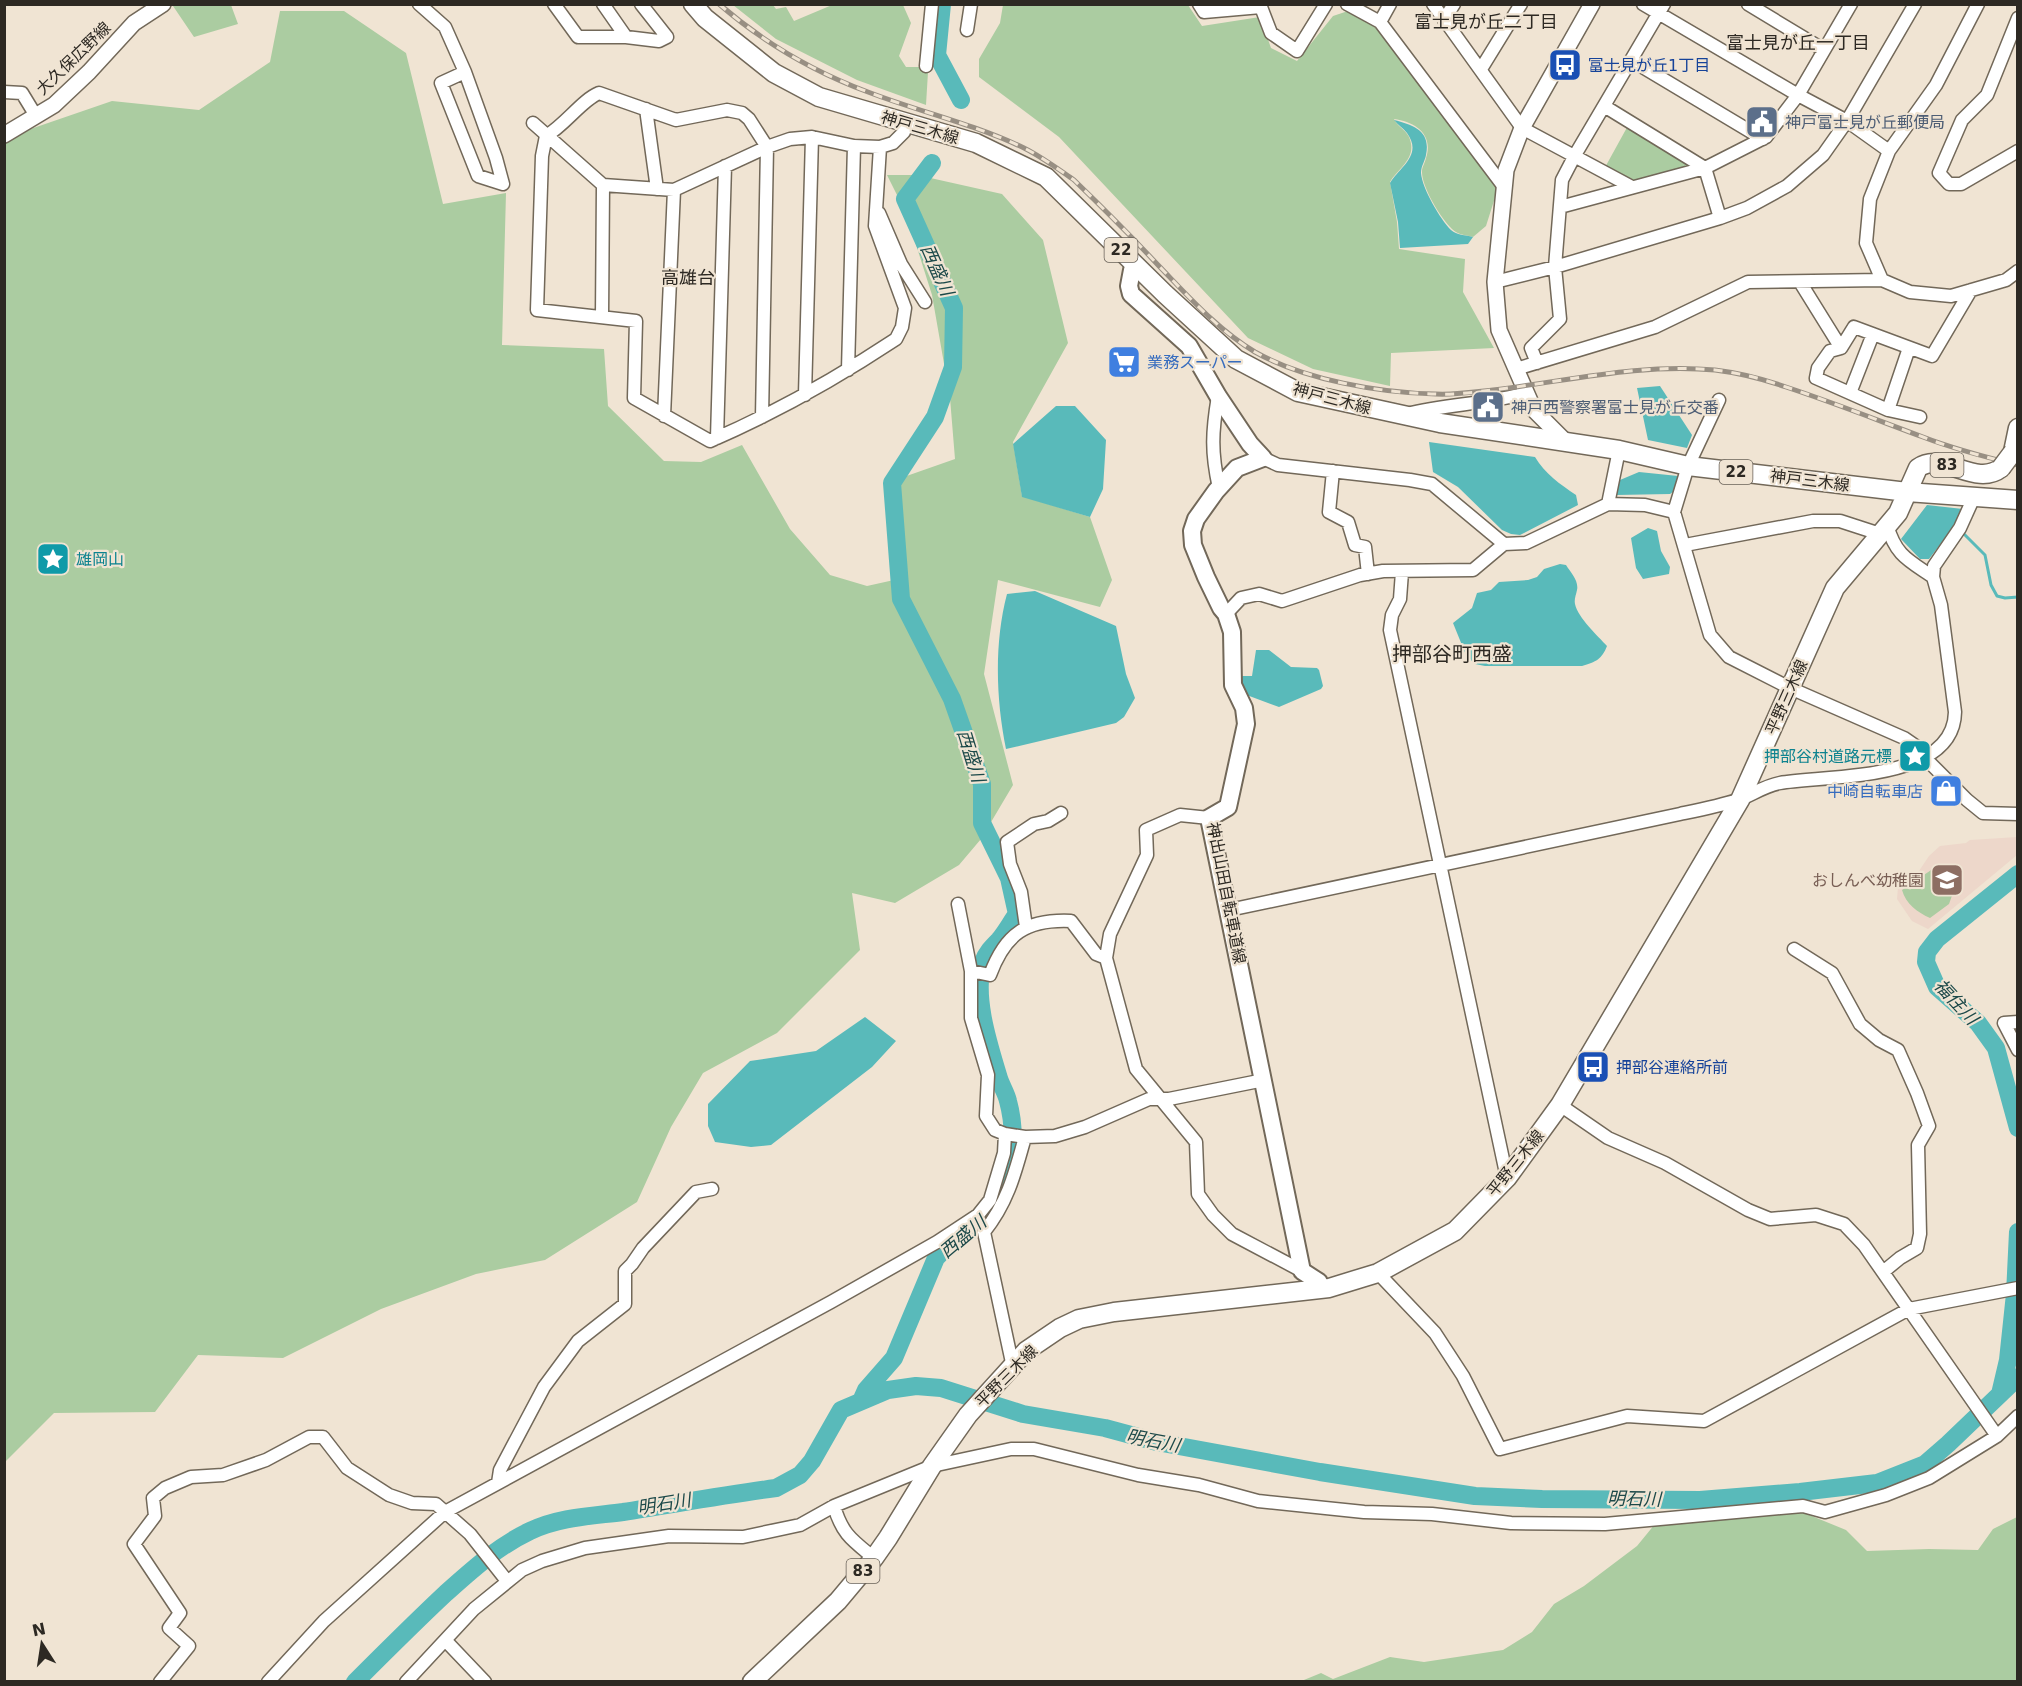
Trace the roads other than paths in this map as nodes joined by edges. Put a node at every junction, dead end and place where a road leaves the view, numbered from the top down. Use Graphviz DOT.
graph roads {
  1 [pos="164,4"];
  2 [pos="419,4"];
  3 [pos="554,4"];
  4 [pos="603,4"];
  5 [pos="641,4"];
  6 [pos="693,4"];
  7 [pos="932,4"];
  8 [pos="971,4"];
  9 [pos="1199,4"];
  10 [pos="1326,4"];
  11 [pos="1347,4"];
  12 [pos="1390,4"];
  13 [pos="1432,4"];
  14 [pos="1454,4"];
  15 [pos="1521,4"];
  16 [pos="1592,4"];
  17 [pos="1643,4"];
  18 [pos="1748,4"];
  19 [pos="1851,4"];
  20 [pos="1915,4"];
  21 [pos="1962,4"];
  22 [pos="1262,5"];
  23 [pos="1976,8"];
  24 [pos="1662,9"];
  25 [pos="2018,18"];
  26 [pos="1444,20"];
  27 [pos="1380,22"];
  28 [pos="968,30"];
  29 [pos="626,37"];
  30 [pos="1824,50"];
  31 [pos="1631,60"];
  32 [pos="926,66"];
  33 [pos="1481,69"];
  34 [pos="465,72"];
  35 [pos="4,92"];
  36 [pos="1798,95"];
  37 [pos="1604,106"];
  38 [pos="646,109"];
  39 [pos="36,116"];
  40 [pos="1847,121"];
  41 [pos="533,123"];
  42 [pos="906,123"];
  43 [pos="1522,128"];
  44 [pos="4,135"];
  45 [pos="546,136"];
  46 [pos="812,137"];
  47 [pos="1763,139"];
  48 [pos="854,146"];
  49 [pos="767,147"];
  50 [pos="880,147"];
  51 [pos="1889,151"];
  52 [pos="2018,151"];
  53 [pos="1575,155"];
  54 [pos="725,166"];
  55 [pos="1705,168"];
  56 [pos="603,185"];
  57 [pos="1504,187"];
  58 [pos="1632,187"];
  59 [pos="657,189"];
  60 [pos="674,190"];
  61 [pos="1560,207"];
  62 [pos="877,210"];
  63 [pos="1720,218"];
  64 [pos="1133,266"];
  65 [pos="1555,267"];
  66 [pos="2018,271"];
  67 [pos="1882,280"];
  68 [pos="1495,282"];
  69 [pos="1800,282"];
  70 [pos="1971,290"];
  71 [pos="925,302"];
  72 [pos="602,317"];
  73 [pos="1873,334"];
  74 [pos="1841,348"];
  75 [pos="1909,348"];
  76 [pos="1537,363"];
  77 [pos="1516,369"];
  78 [pos="848,370"];
  79 [pos="1527,393"];
  80 [pos="1850,393"];
  81 [pos="805,395"];
  82 [pos="1218,396"];
  83 [pos="1719,400"];
  84 [pos="1888,410"];
  85 [pos="1403,415"];
  86 [pos="664,416"];
  87 [pos="762,417"];
  88 [pos="1920,417"];
  89 [pos="2018,428"];
  90 [pos="717,438"];
  91 [pos="1567,443"];
  92 [pos="1619,450"];
  93 [pos="1263,458"];
  94 [pos="1688,466"];
  95 [pos="1334,471"];
  96 [pos="1219,488"];
  97 [pos="1906,492"];
  98 [pos="1974,497"];
  99 [pos="2018,500"];
  100 [pos="1608,504"];
  101 [pos="1674,512"];
  102 [pos="1883,530"];
  103 [pos="1504,544"];
  104 [pos="1684,545"];
  105 [pos="1402,572"];
  106 [pos="1368,574"];
  107 [pos="1933,577"];
  108 [pos="1226,615"];
  109 [pos="1791,688"];
  110 [pos="1926,758"];
  111 [pos="1740,800"];
  112 [pos="1061,813"];
  113 [pos="2018,814"];
  114 [pos="1209,818"];
  115 [pos="1441,866"];
  116 [pos="958,904"];
  117 [pos="1229,910"];
  118 [pos="1026,927"];
  119 [pos="1794,949"];
  120 [pos="1106,958"];
  121 [pos="971,970"];
  122 [pos="2018,1023"];
  123 [pos="2018,1050"];
  124 [pos="1264,1080"];
  125 [pos="1161,1098"];
  126 [pos="1560,1105"];
  127 [pos="1005,1134"];
  128 [pos="1025,1137"];
  129 [pos="1507,1178"];
  130 [pos="712,1189"];
  131 [pos="1302,1271"];
  132 [pos="1883,1272"];
  133 [pos="1378,1273"];
  134 [pos="1324,1285"];
  135 [pos="2018,1288"];
  136 [pos="1909,1309"];
  137 [pos="1014,1364"];
  138 [pos="2018,1416"];
  139 [pos="1997,1436"];
  140 [pos="932,1466"];
  141 [pos="498,1483"];
  142 [pos="834,1506"];
  143 [pos="445,1512"];
  144 [pos="874,1558"];
  145 [pos="507,1581"];
  146 [pos="446,1641"];
  147 [pos="160,1682"];
  148 [pos="268,1682"];
  149 [pos="406,1682"];
  150 [pos="484,1682"];
  151 [pos="752,1682"];
  1 -- 39 [label="street, 大久保広野線"];
  2 -- 34 [label="street"];
  3 -- 29 [label="street"];
  4 -- 29 [label="street"];
  5 -- 29 [label="street"];
  6 -- 42 [label="main road, 神戸三木線 / 22"];
  7 -- 32 [label="street"];
  8 -- 28 [label="street"];
  9 -- 22 [label="street"];
  10 -- 22 [label="street"];
  11 -- 27 [label="street"];
  12 -- 27 [label="street"];
  13 -- 26 [label="street"];
  14 -- 26 [label="street"];
  15 -- 33 [label="street"];
  16 -- 43 [label="street"];
  17 -- 24 [label="street"];
  18 -- 30 [label="street"];
  19 -- 30 [label="street"];
  20 -- 40 [label="street"];
  21 -- 23 [label="street"];
  23 -- 51 [label="street"];
  24 -- 31 [label="street"];
  24 -- 36 [label="street"];
  25 -- 52 [label="street"];
  26 -- 33 [label="street"];
  27 -- 57 [label="street"];
  30 -- 36 [label="street"];
  31 -- 37 [label="street"];
  31 -- 47 [label="street"];
  33 -- 43 [label="street"];
  34 -- 34 [label="street"];
  35 -- 39 [label="street"];
  36 -- 40 [label="street"];
  36 -- 47 [label="street"];
  37 -- 53 [label="street"];
  37 -- 55 [label="street"];
  38 -- 45 [label="street"];
  38 -- 49 [label="street"];
  38 -- 59 [label="street"];
  39 -- 44 [label="street, 大久保広野線"];
  40 -- 51 [label="street"];
  40 -- 63 [label="street"];
  41 -- 45 [label="street"];
  42 -- 50 [label="street"];
  42 -- 64 [label="main road, 神戸三木線 / 22"];
  43 -- 53 [label="street"];
  43 -- 57 [label="street"];
  45 -- 56 [label="street"];
  45 -- 72 [label="street"];
  46 -- 48 [label="street"];
  46 -- 49 [label="street"];
  46 -- 81 [label="street"];
  47 -- 55 [label="street"];
  48 -- 50 [label="street"];
  48 -- 78 [label="street"];
  49 -- 54 [label="street"];
  49 -- 87 [label="street"];
  50 -- 62 [label="street"];
  51 -- 67 [label="street"];
  53 -- 58 [label="street"];
  53 -- 61 [label="street"];
  54 -- 60 [label="street"];
  54 -- 90 [label="street"];
  55 -- 58 [label="street"];
  55 -- 63 [label="street"];
  56 -- 59 [label="street"];
  56 -- 72 [label="street"];
  57 -- 68 [label="street"];
  58 -- 61 [label="street"];
  59 -- 60 [label="street"];
  60 -- 86 [label="street"];
  61 -- 65 [label="street"];
  62 -- 71 [label="street"];
  62 -- 78 [label="street"];
  63 -- 65 [label="street"];
  64 -- 82 [label="main road"];
  64 -- 85 [label="main road, 神戸三木線 / 22"];
  65 -- 68 [label="street"];
  65 -- 76 [label="street"];
  66 -- 70 [label="street"];
  67 -- 69 [label="street"];
  67 -- 70 [label="street"];
  68 -- 77 [label="street"];
  69 -- 74 [label="street"];
  69 -- 76 [label="street"];
  70 -- 75 [label="street"];
  72 -- 86 [label="street"];
  73 -- 74 [label="street"];
  73 -- 75 [label="street"];
  73 -- 80 [label="street"];
  74 -- 80 [label="street"];
  75 -- 84 [label="street"];
  76 -- 77 [label="street"];
  77 -- 79 [label="street"];
  78 -- 81 [label="street"];
  79 -- 85 [label="street"];
  79 -- 91 [label="street"];
  80 -- 84 [label="street"];
  81 -- 87 [label="street"];
  82 -- 93 [label="main road"];
  82 -- 96 [label="street"];
  83 -- 94 [label="street"];
  84 -- 88 [label="street"];
  85 -- 91 [label="main road, 神戸三木線 / 22"];
  86 -- 90 [label="street"];
  87 -- 90 [label="street"];
  89 -- 97 [label="main road, 平野三木線 / 83, bridge"];
  91 -- 92 [label="main road, 神戸三木線 / 22"];
  92 -- 94 [label="main road, 神戸三木線 / 22"];
  92 -- 100 [label="street"];
  93 -- 95 [label="street"];
  93 -- 96 [label="main road, 神出山田自転車道線"];
  94 -- 97 [label="main road, 神戸三木線 / 22"];
  94 -- 101 [label="street"];
  95 -- 103 [label="street"];
  95 -- 106 [label="street"];
  96 -- 108 [label="main road, 神出山田自転車道線"];
  97 -- 98 [label="main road, 神戸三木線 / 22"];
  97 -- 102 [label="main road, 平野三木線 / 83"];
  98 -- 99 [label="main road, 神戸三木線 / 22"];
  98 -- 107 [label="street"];
  100 -- 101 [label="street"];
  100 -- 103 [label="street"];
  101 -- 104 [label="street"];
  102 -- 104 [label="street"];
  102 -- 107 [label="street"];
  102 -- 109 [label="main road, 平野三木線 / 83"];
  103 -- 105 [label="street"];
  104 -- 109 [label="street"];
  105 -- 106 [label="street"];
  105 -- 115 [label="street"];
  106 -- 108 [label="street"];
  107 -- 110 [label="street"];
  108 -- 114 [label="main road, 神出山田自転車道線"];
  109 -- 110 [label="street"];
  109 -- 111 [label="main road, 平野三木線 / 83"];
  110 -- 111 [label="street"];
  110 -- 113 [label="street"];
  111 -- 115 [label="street"];
  111 -- 126 [label="main road, 平野三木線 / 83"];
  112 -- 118 [label="street"];
  114 -- 117 [label="main road, 神出山田自転車道線"];
  114 -- 120 [label="street"];
  115 -- 117 [label="street"];
  115 -- 129 [label="street"];
  116 -- 121 [label="street"];
  117 -- 124 [label="main road, 神出山田自転車道線"];
  118 -- 120 [label="street"];
  118 -- 121 [label="street"];
  119 -- 132 [label="street"];
  120 -- 125 [label="street"];
  121 -- 127 [label="street"];
  122 -- 123 [label="street"];
  124 -- 125 [label="street"];
  124 -- 131 [label="main road, 神出山田自転車道線"];
  125 -- 128 [label="street"];
  125 -- 131 [label="street"];
  126 -- 129 [label="main road, 平野三木線 / 83"];
  126 -- 132 [label="street"];
  127 -- 128 [label="street"];
  127 -- 141 [label="street"];
  128 -- 137 [label="street"];
  129 -- 133 [label="main road, 平野三木線 / 83"];
  130 -- 141 [label="street"];
  131 -- 134 [label="main road"];
  132 -- 136 [label="street"];
  133 -- 134 [label="main road, 平野三木線 / 83"];
  133 -- 136 [label="street"];
  134 -- 137 [label="main road, 平野三木線 / 83"];
  135 -- 136 [label="street"];
  136 -- 139 [label="street"];
  137 -- 140 [label="main road, 平野三木線 / 83"];
  138 -- 139 [label="street"];
  139 -- 140 [label="street"];
  140 -- 142 [label="street"];
  140 -- 144 [label="main road, 平野三木線 / 83"];
  141 -- 143 [label="street"];
  142 -- 144 [label="street"];
  142 -- 145 [label="street"];
  143 -- 145 [label="street"];
  143 -- 147 [label="street"];
  143 -- 148 [label="street"];
  144 -- 151 [label="main road, 平野三木線 / 83"];
  145 -- 146 [label="street"];
  146 -- 149 [label="street"];
  146 -- 150 [label="street"];
}
